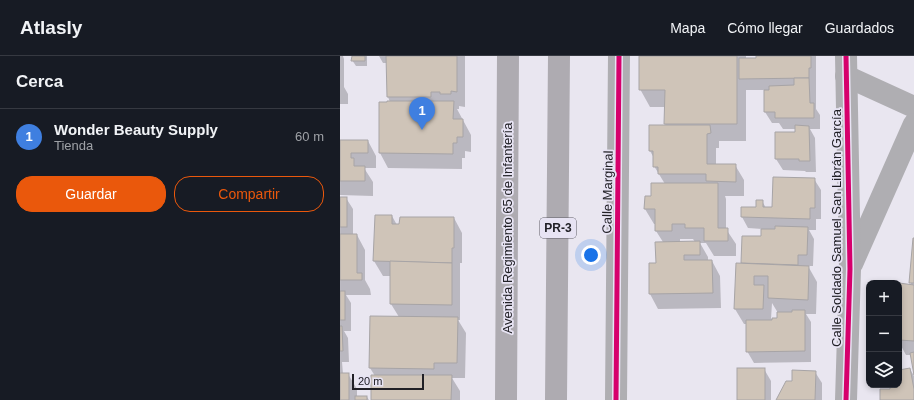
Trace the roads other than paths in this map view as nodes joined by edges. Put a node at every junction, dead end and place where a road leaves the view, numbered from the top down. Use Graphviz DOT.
graph roads {
  1 [pos="508,56"];
  2 [pos="559,56"];
  3 [pos="619,56"];
  4 [pos="846,66"];
  5 [pos="914,107"];
  6 [pos="914,124"];
  7 [pos="850,269"];
  8 [pos="506,400"];
  9 [pos="556,400"];
  10 [pos="616,400"];
  11 [pos="846,400"];
  1 -- 8 [label="highway, Avenida Regimiento 65 de Infantería"];
  2 -- 9 [label="highway, PR-3"];
  3 -- 10 [label="street, Calle Marginal"];
  4 -- 5 [label="street"];
  4 -- 7 [label="street, Calle Soldado Samuel San Librán García"];
  6 -- 7 [label="street"];
  7 -- 11 [label="street, Calle Soldado Samuel San Librán García"];
}
